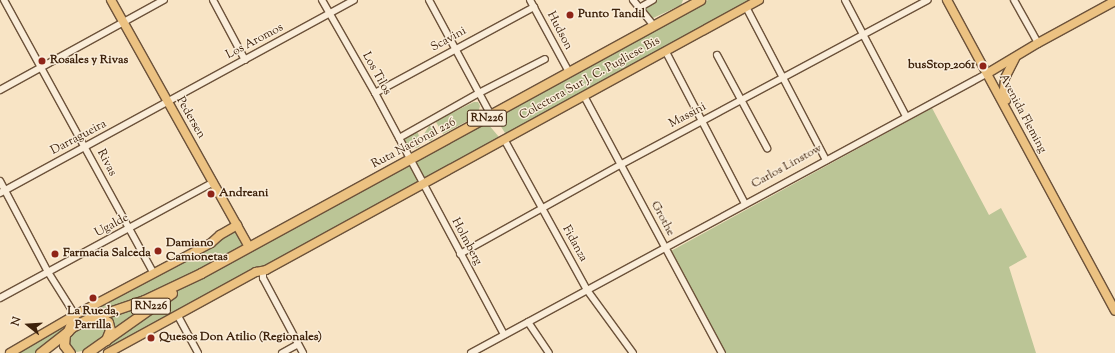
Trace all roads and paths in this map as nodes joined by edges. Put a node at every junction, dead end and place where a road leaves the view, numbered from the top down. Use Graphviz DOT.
graph roads {
  1 [pos="4,0"];
  2 [pos="111,0"];
  3 [pos="164,0"];
  4 [pos="213,0"];
  5 [pos="322,0"];
  6 [pos="354,0"];
  7 [pos="429,0"];
  8 [pos="530,0"];
  9 [pos="633,0"];
  10 [pos="653,0"];
  11 [pos="700,0"];
  12 [pos="759,0"];
  13 [pos="845,0"];
  14 [pos="928,0"];
  15 [pos="947,0"];
  16 [pos="1014,0"];
  17 [pos="1115,1"];
  18 [pos="690,3"];
  19 [pos="534,7"];
  20 [pos="746,7"];
  21 [pos="639,8"];
  22 [pos="330,14"];
  23 [pos="123,22"];
  24 [pos="654,26"];
  25 [pos="863,36"];
  26 [pos="1038,43"];
  27 [pos="455,48"];
  28 [pos="666,52"];
  29 [pos="717,55"];
  30 [pos="1017,56"];
  31 [pos="546,59"];
  32 [pos="245,60"];
  33 [pos="41,68"];
  34 [pos="568,72"];
  35 [pos="988,73"];
  36 [pos="782,78"];
  37 [pos="0,90"];
  38 [pos="375,93"];
  39 [pos="479,93"];
  40 [pos="584,96"];
  41 [pos="741,100"];
  42 [pos="1006,100"];
  43 [pos="167,102"];
  44 [pos="492,115"];
  45 [pos="906,116"];
  46 [pos="702,122"];
  47 [pos="399,138"];
  48 [pos="504,139"];
  49 [pos="86,148"];
  50 [pos="767,148"];
  51 [pos="409,159"];
  52 [pos="826,160"];
  53 [pos="620,165"];
  54 [pos="0,181"];
  55 [pos="214,182"];
  56 [pos="423,185"];
  57 [pos="2,191"];
  58 [pos="745,204"];
  59 [pos="543,209"];
  60 [pos="237,226"];
  61 [pos="129,229"];
  62 [pos="249,247"];
  63 [pos="666,248"];
  64 [pos="460,254"];
  65 [pos="262,271"];
  66 [pos="48,272"];
  67 [pos="201,273"];
  68 [pos="154,274"];
  69 [pos="587,290"];
  70 [pos="0,298"];
  71 [pos="1115,300"];
  72 [pos="1115,311"];
  73 [pos="76,315"];
  74 [pos="178,316"];
  75 [pos="93,317"];
  76 [pos="528,322"];
  77 [pos="67,331"];
  78 [pos="504,335"];
  79 [pos="298,344"];
  80 [pos="103,346"];
  81 [pos="10,353"];
  82 [pos="40,353"];
  83 [pos="70,353"];
  84 [pos="88,353"];
  85 [pos="108,353"];
  86 [pos="198,353"];
  87 [pos="282,353"];
  88 [pos="303,353"];
  89 [pos="471,353"];
  90 [pos="549,353"];
  91 [pos="633,353"];
  92 [pos="722,353"];
  1 -- 33 [label="street, Rivas"];
  2 -- 23 [label="main road, Pedersen"];
  3 -- 23 [label="street"];
  4 -- 32 [label="street"];
  5 -- 22 [label="street, Los Tilos"];
  6 -- 22 [label="street, Los Aromos"];
  7 -- 27 [label="street"];
  8 -- 19 [label="street, Hudson"];
  9 -- 21 [label="street"];
  10 -- 21 [label="street"];
  11 -- 18 [label="highway, Ruta Nacional 226 / RN226"];
  12 -- 20 [label="main road, Colectora Sur J. C. Pugliese Bis"];
  13 -- 25 [label="street"];
  14 -- 25 [label="street, Massini"];
  15 -- 35 [label="main road"];
  16 -- 26 [label="street"];
  17 -- 26 [label="main road, Carlos Linstow"];
  18 -- 24 [label="highway, Ruta Nacional 226 / RN226"];
  19 -- 27 [label="street, Scavini"];
  19 -- 34 [label="street, Hudson"];
  20 -- 28 [label="main road, Colectora Sur J. C. Pugliese Bis"];
  20 -- 36 [label="street"];
  21 -- 24 [label="street"];
  22 -- 32 [label="street, Los Aromos"];
  22 -- 38 [label="street, Los Tilos"];
  23 -- 33 [label="street"];
  23 -- 43 [label="main road, Pedersen"];
  24 -- 34 [label="highway, Ruta Nacional 226 / RN226"];
  25 -- 36 [label="street, Massini"];
  25 -- 45 [label="street"];
  26 -- 30 [label="main road, Carlos Linstow"];
  27 -- 38 [label="street, Scavini"];
  27 -- 39 [label="street"];
  28 -- 40 [label="main road, Colectora Sur J. C. Pugliese Bis"];
  28 -- 46 [label="street"];
  29 -- 41 [label="street"];
  30 -- 35 [label="main road, Carlos Linstow"];
  30 -- 42 [label="main road"];
  31 -- 39 [label="street"];
  32 -- 43 [label="street, Los Aromos"];
  33 -- 37 [label="street"];
  33 -- 49 [label="street, Rivas"];
  34 -- 44 [label="highway, Ruta Nacional 226 / RN226"];
  35 -- 42 [label="main road, Avenida Fleming"];
  35 -- 45 [label="street, Carlos Linstow"];
  35 -- 72 [label="main road, Avenida Fleming"];
  36 -- 41 [label="street, Massini"];
  36 -- 52 [label="street"];
  38 -- 47 [label="street, Los Tilos"];
  39 -- 44 [label="street"];
  39 -- 47 [label="street"];
  40 -- 48 [label="main road, Colectora Sur J. C. Pugliese Bis"];
  40 -- 53 [label="street, Grothe"];
  41 -- 46 [label="street, Massini"];
  41 -- 50 [label="street"];
  42 -- 71 [label="main road, Avenida Fleming"];
  43 -- 49 [label="street, Darragueira"];
  43 -- 55 [label="main road, Pedersen"];
  44 -- 51 [label="highway, Ruta Nacional 226 / RN226"];
  45 -- 52 [label="street, Carlos Linstow"];
  46 -- 53 [label="street, Massini"];
  46 -- 58 [label="street"];
  47 -- 51 [label="street, Los Tilos"];
  48 -- 56 [label="main road, Colectora Sur J. C. Pugliese Bis"];
  48 -- 59 [label="street, Fidanza"];
  49 -- 57 [label="street, Darragueira"];
  49 -- 61 [label="street, Rivas"];
  51 -- 56 [label="street, Holmberg"];
  51 -- 62 [label="highway, Ruta Nacional 226 / RN226"];
  52 -- 58 [label="street, Carlos Linstow"];
  53 -- 59 [label="street, Massini"];
  53 -- 63 [label="street, Grothe"];
  54 -- 57 [label="street"];
  55 -- 60 [label="main road, Pedersen"];
  55 -- 61 [label="street, Ugalde"];
  56 -- 64 [label="street, Holmberg"];
  56 -- 65 [label="main road, Colectora Sur J. C. Pugliese Bis"];
  57 -- 66 [label="street"];
  58 -- 63 [label="street, Carlos Linstow"];
  59 -- 64 [label="street, Massini"];
  59 -- 69 [label="street, Fidanza"];
  60 -- 62 [label="main road, Pedersen"];
  60 -- 68 [label="main road"];
  61 -- 66 [label="street, Ugalde"];
  61 -- 68 [label="street, Rivas"];
  62 -- 67 [label="highway, Ruta Nacional 226 / RN226"];
  63 -- 69 [label="street, Carlos Linstow"];
  63 -- 92 [label="street, Grothe"];
  64 -- 78 [label="street, Holmberg"];
  65 -- 74 [label="main road, Colectora Sur J. C. Pugliese Bis"];
  65 -- 79 [label="street"];
  66 -- 70 [label="street, Ugalde"];
  66 -- 73 [label="street"];
  67 -- 75 [label="highway, Ruta Nacional 226 / RN226"];
  67 -- 80 [label="highway, Ruta Nacional 226 / RN226"];
  68 -- 73 [label="main road"];
  69 -- 76 [label="street, Carlos Linstow"];
  69 -- 91 [label="street, Fidanza"];
  73 -- 75 [label="highway"];
  73 -- 77 [label="highway"];
  73 -- 81 [label="main road"];
  74 -- 85 [label="main road, Colectora Sur J. C. Pugliese Bis"];
  74 -- 86 [label="street"];
  75 -- 77 [label="highway, Ruta Nacional 226 / RN226"];
  75 -- 80 [label="highway"];
  76 -- 78 [label="street, Carlos Linstow"];
  76 -- 90 [label="street"];
  77 -- 82 [label="highway, Ruta Nacional 226 / RN226"];
  77 -- 83 [label="highway"];
  78 -- 89 [label="street, Carlos Linstow"];
  79 -- 87 [label="street"];
  79 -- 88 [label="street"];
  80 -- 84 [label="highway, Ruta Nacional 226 / RN226"];
}
